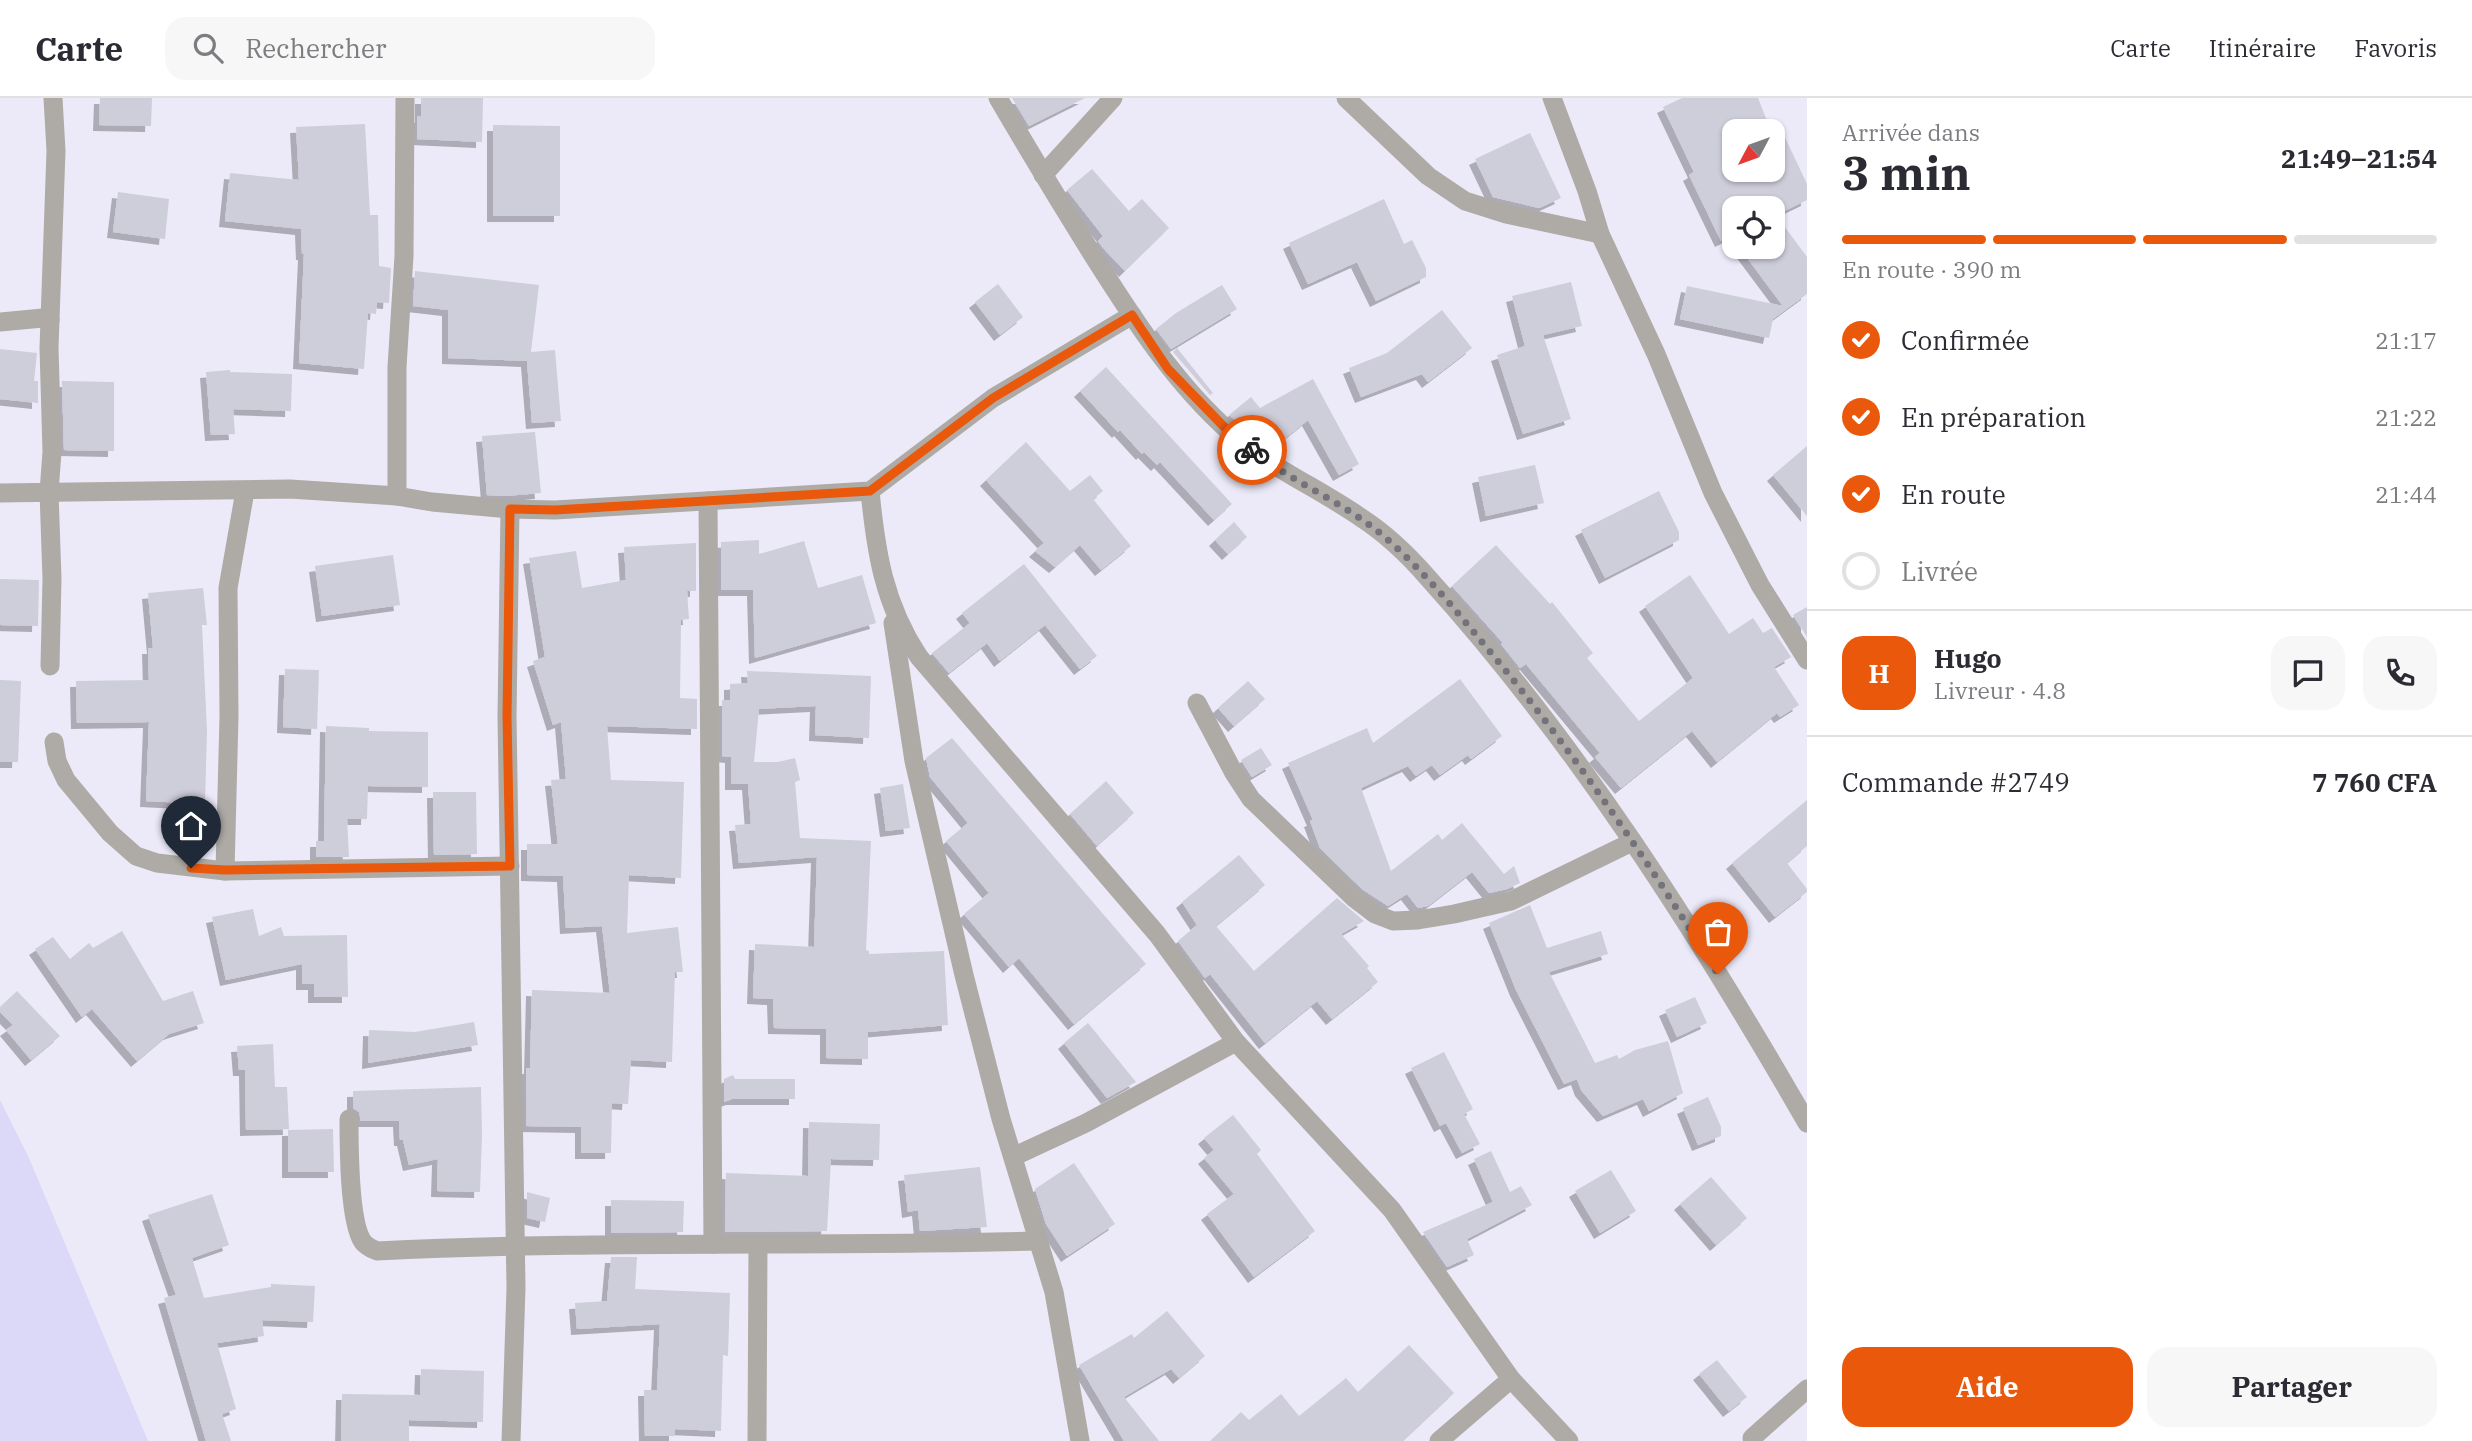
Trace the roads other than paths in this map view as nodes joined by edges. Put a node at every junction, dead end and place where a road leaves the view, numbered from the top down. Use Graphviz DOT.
graph roads {
  1 [pos="53,98"];
  2 [pos="405,98"];
  3 [pos="998,98"];
  4 [pos="1113,98"];
  5 [pos="1346,98"];
  6 [pos="1552,98"];
  7 [pos="1044,176"];
  8 [pos="1600,234"];
  9 [pos="1132,315"];
  10 [pos="50,320"];
  11 [pos="0,322"];
  12 [pos="245,491"];
  13 [pos="870,491"];
  14 [pos="48,492"];
  15 [pos="0,493"];
  16 [pos="397,496"];
  17 [pos="708,501"];
  18 [pos="510,509"];
  19 [pos="890,602"];
  20 [pos="1807,660"];
  21 [pos="50,666"];
  22 [pos="1197,703"];
  23 [pos="54,742"];
  24 [pos="1632,842"];
  25 [pos="510,866"];
  26 [pos="225,870"];
  27 [pos="1236,1042"];
  28 [pos="349,1119"];
  29 [pos="1807,1123"];
  30 [pos="1013,1157"];
  31 [pos="1038,1241"];
  32 [pos="713,1244"];
  33 [pos="758,1244"];
  34 [pos="513,1245"];
  35 [pos="1511,1379"];
  36 [pos="1807,1389"];
  37 [pos="1752,1438"];
  38 [pos="510,1441"];
  39 [pos="757,1441"];
  40 [pos="1080,1441"];
  41 [pos="1439,1441"];
  42 [pos="1569,1441"];
  1 -- 10 [label="street"];
  2 -- 16 [label="street"];
  3 -- 7 [label="street"];
  4 -- 7 [label="street"];
  5 -- 8 [label="street"];
  6 -- 8 [label="street"];
  7 -- 9 [label="street"];
  8 -- 20 [label="street"];
  9 -- 13 [label="street"];
  9 -- 24 [label="street"];
  10 -- 11 [label="street"];
  10 -- 14 [label="street"];
  12 -- 14 [label="street"];
  12 -- 16 [label="street"];
  12 -- 26 [label="street"];
  13 -- 17 [label="street"];
  13 -- 19 [label="street"];
  14 -- 15 [label="street"];
  14 -- 21 [label="street"];
  16 -- 18 [label="street"];
  17 -- 18 [label="street"];
  17 -- 32 [label="street"];
  18 -- 25 [label="street"];
  19 -- 27 [label="street"];
  19 -- 30 [label="street"];
  22 -- 24 [label="street"];
  23 -- 26 [label="street"];
  24 -- 29 [label="street"];
  25 -- 26 [label="street"];
  25 -- 34 [label="street"];
  27 -- 30 [label="street"];
  27 -- 35 [label="street"];
  28 -- 34 [label="street"];
  30 -- 31 [label="street"];
  31 -- 33 [label="street"];
  31 -- 40 [label="street"];
  32 -- 33 [label="street"];
  32 -- 34 [label="street"];
  33 -- 39 [label="street"];
  34 -- 38 [label="street"];
  35 -- 41 [label="street"];
  35 -- 42 [label="street"];
  36 -- 37 [label="street"];
}
